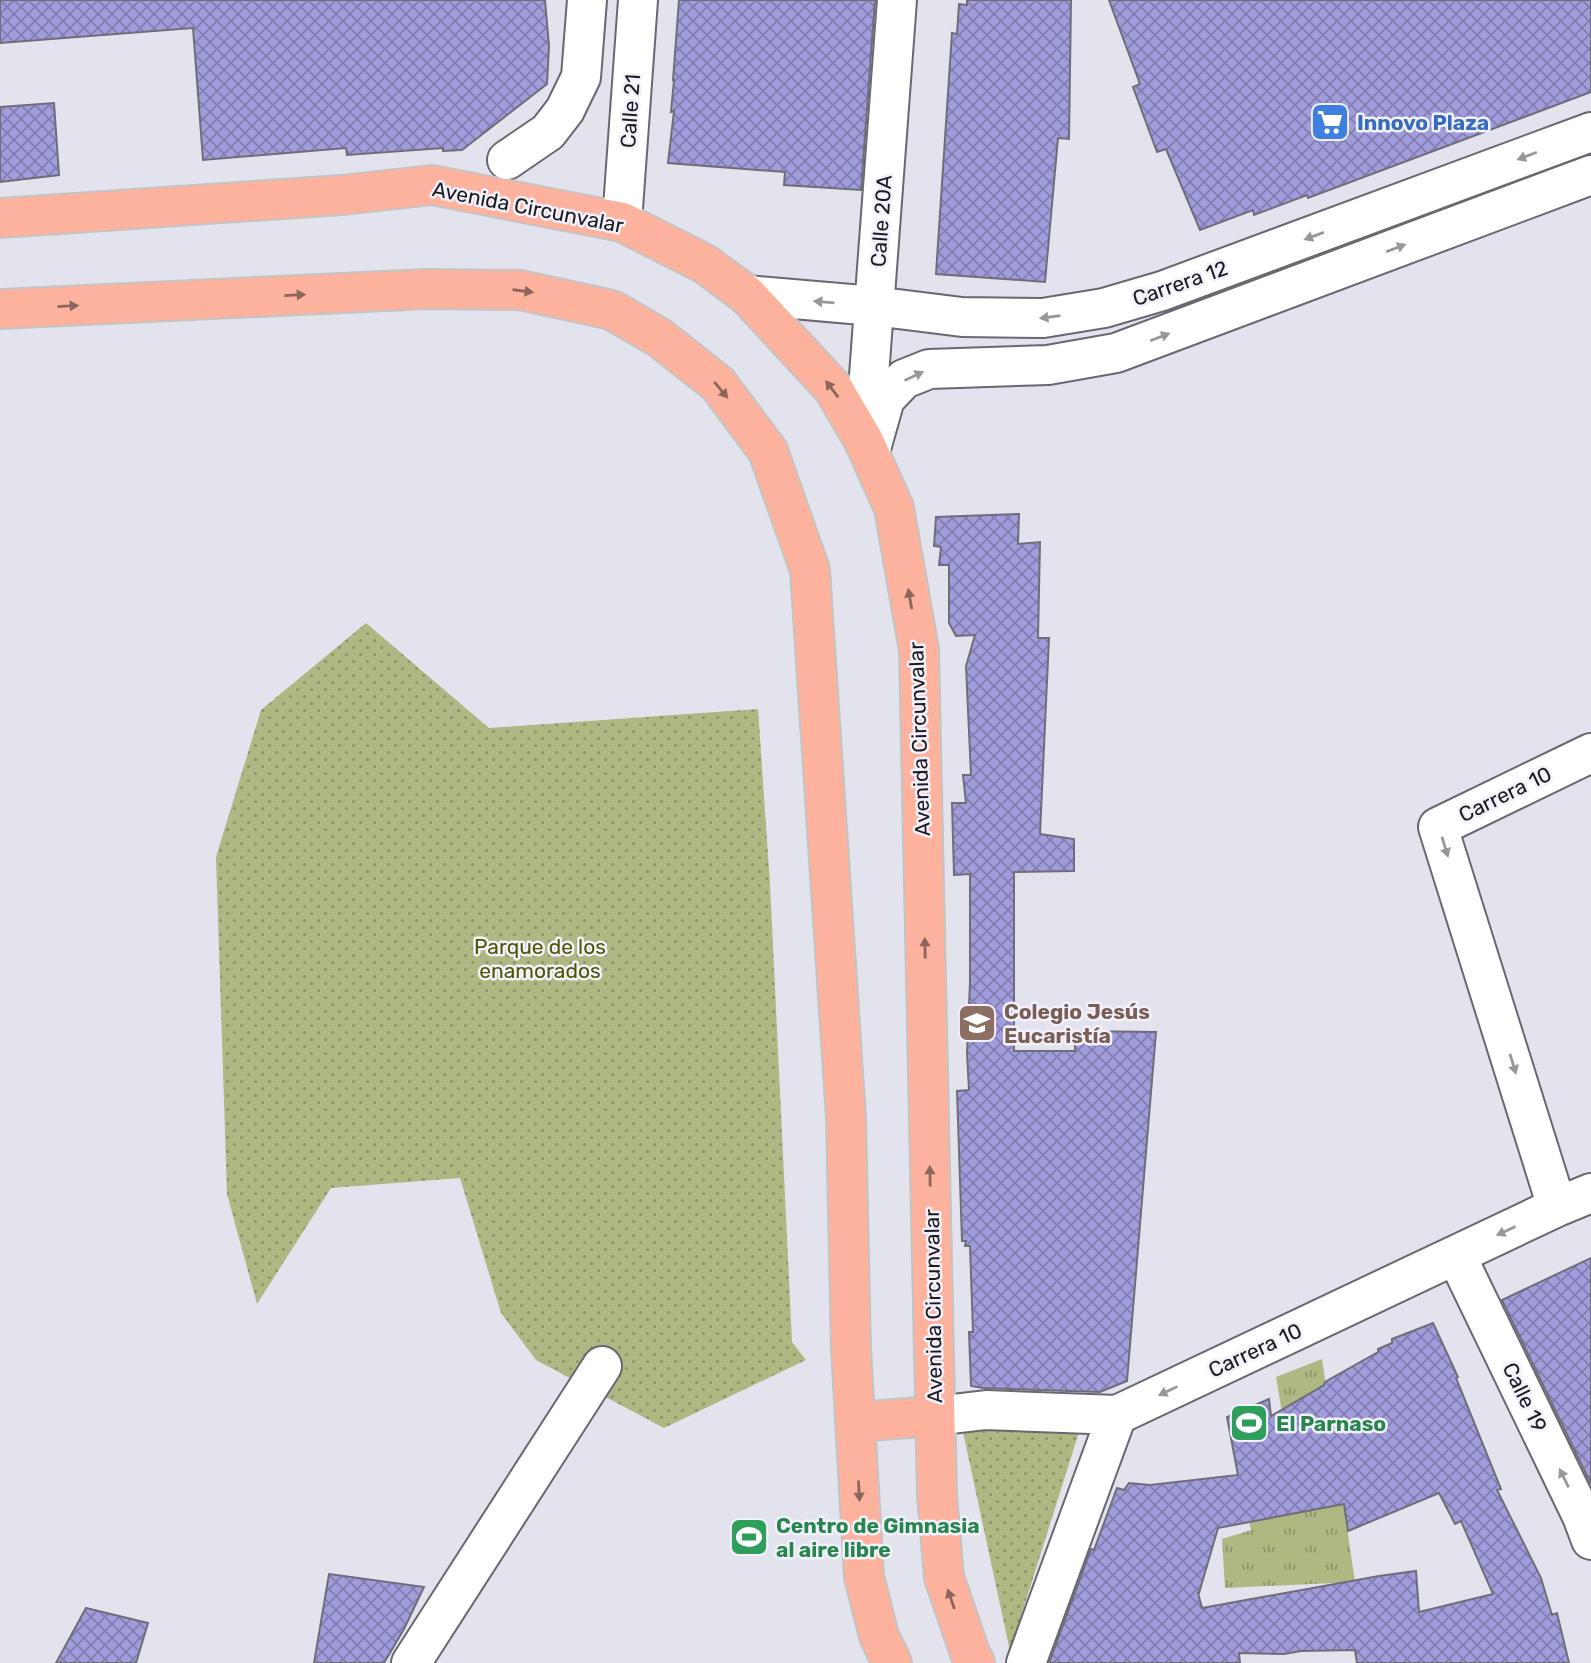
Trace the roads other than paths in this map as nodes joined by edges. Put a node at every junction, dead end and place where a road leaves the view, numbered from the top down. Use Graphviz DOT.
graph roads {
  1 [pos="587,0"];
  2 [pos="638,0"];
  3 [pos="897,0"];
  4 [pos="1591,132"];
  5 [pos="507,160"];
  6 [pos="1591,175"];
  7 [pos="0,218"];
  8 [pos="622,222"];
  9 [pos="747,295"];
  10 [pos="874,306"];
  11 [pos="1104,308"];
  12 [pos="0,309"];
  13 [pos="1116,353"];
  14 [pos="867,446"];
  15 [pos="1591,753"];
  16 [pos="1574,1200"];
  17 [pos="1456,1255"];
  18 [pos="602,1366"];
  19 [pos="1117,1415"];
  20 [pos="935,1416"];
  21 [pos="856,1422"];
  22 [pos="1591,1540"];
  23 [pos="437,1645"];
  24 [pos="411,1663"];
  25 [pos="892,1663"];
  26 [pos="975,1663"];
  27 [pos="1026,1663"];
  1 -- 5 [label="street"];
  2 -- 8 [label="street, Calle 21"];
  3 -- 10 [label="street, Calle 20A"];
  4 -- 11 [label="street, Carrera 12, one-way"];
  13 -- 6 [label="street, Carrera 12, one-way"];
  7 -- 8 [label="main road, Avenida Circunvalar"];
  8 -- 9 [label="main road, Avenida Circunvalar"];
  10 -- 9 [label="street, Carrera 12, one-way"];
  14 -- 9 [label="main road, Avenida Circunvalar, one-way"];
  11 -- 10 [label="street, Carrera 12, one-way"];
  10 -- 14 [label="street, Calle 20A"];
  11 -- 13 [label="street"];
  12 -- 21 [label="main road, one-way"];
  14 -- 13 [label="street, Carrera 12, one-way"];
  20 -- 14 [label="main road, Avenida Circunvalar, one-way"];
  15 -- 16 [label="street, Carrera 10, one-way"];
  16 -- 17 [label="street, Carrera 10, one-way"];
  17 -- 19 [label="street, Carrera 10, one-way"];
  22 -- 17 [label="street, Calle 19, one-way"];
  18 -- 23 [label="street"];
  19 -- 20 [label="street, Carrera 10"];
  19 -- 27 [label="street"];
  20 -- 21 [label="main road"];
  26 -- 20 [label="main road, Avenida Circunvalar, one-way"];
  21 -- 25 [label="main road, one-way"];
  23 -- 24 [label="street"];
}
